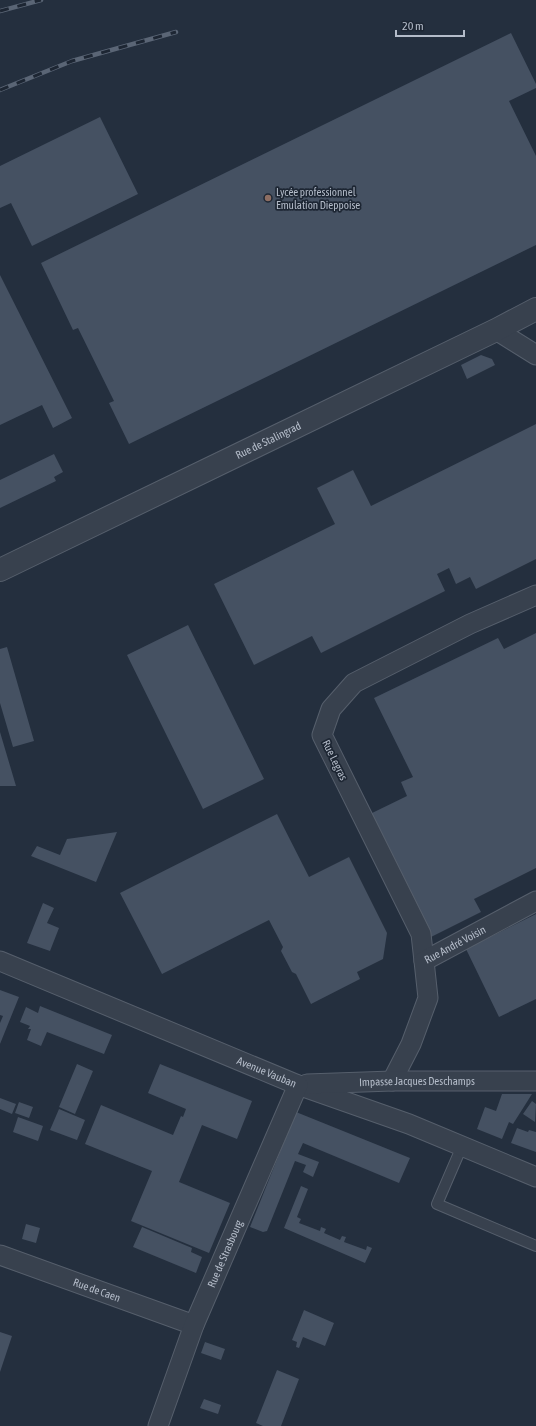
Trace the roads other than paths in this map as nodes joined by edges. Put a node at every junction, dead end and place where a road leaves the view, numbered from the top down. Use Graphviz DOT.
graph roads {
  1 [pos="536,309"];
  2 [pos="496,330"];
  3 [pos="536,355"];
  4 [pos="0,570"];
  5 [pos="536,595"];
  6 [pos="536,901"];
  7 [pos="0,961"];
  8 [pos="424,961"];
  9 [pos="392,1081"];
  10 [pos="536,1081"];
  11 [pos="298,1085"];
  12 [pos="462,1146"];
  13 [pos="536,1177"];
  14 [pos="536,1246"];
  15 [pos="0,1255"];
  16 [pos="194,1324"];
  17 [pos="158,1426"];
  1 -- 2 [label="street, Rue de Stalingrad"];
  2 -- 3 [label="street"];
  2 -- 4 [label="street, Rue de Stalingrad"];
  5 -- 8 [label="street, Rue Legras"];
  6 -- 8 [label="street, Rue André Voisin"];
  7 -- 11 [label="street, Avenue Vauban"];
  8 -- 9 [label="street, Rue André Voisin"];
  9 -- 10 [label="street, Impasse Jacques Deschamps"];
  9 -- 11 [label="street, Impasse Jacques Deschamps"];
  11 -- 12 [label="street, Avenue Vauban"];
  11 -- 16 [label="street, Rue de Strasbourg"];
  12 -- 13 [label="street, Avenue Vauban"];
  12 -- 14 [label="lane"];
  15 -- 16 [label="street, Rue de Caen"];
  16 -- 17 [label="street, Rue de Strasbourg"];
}
